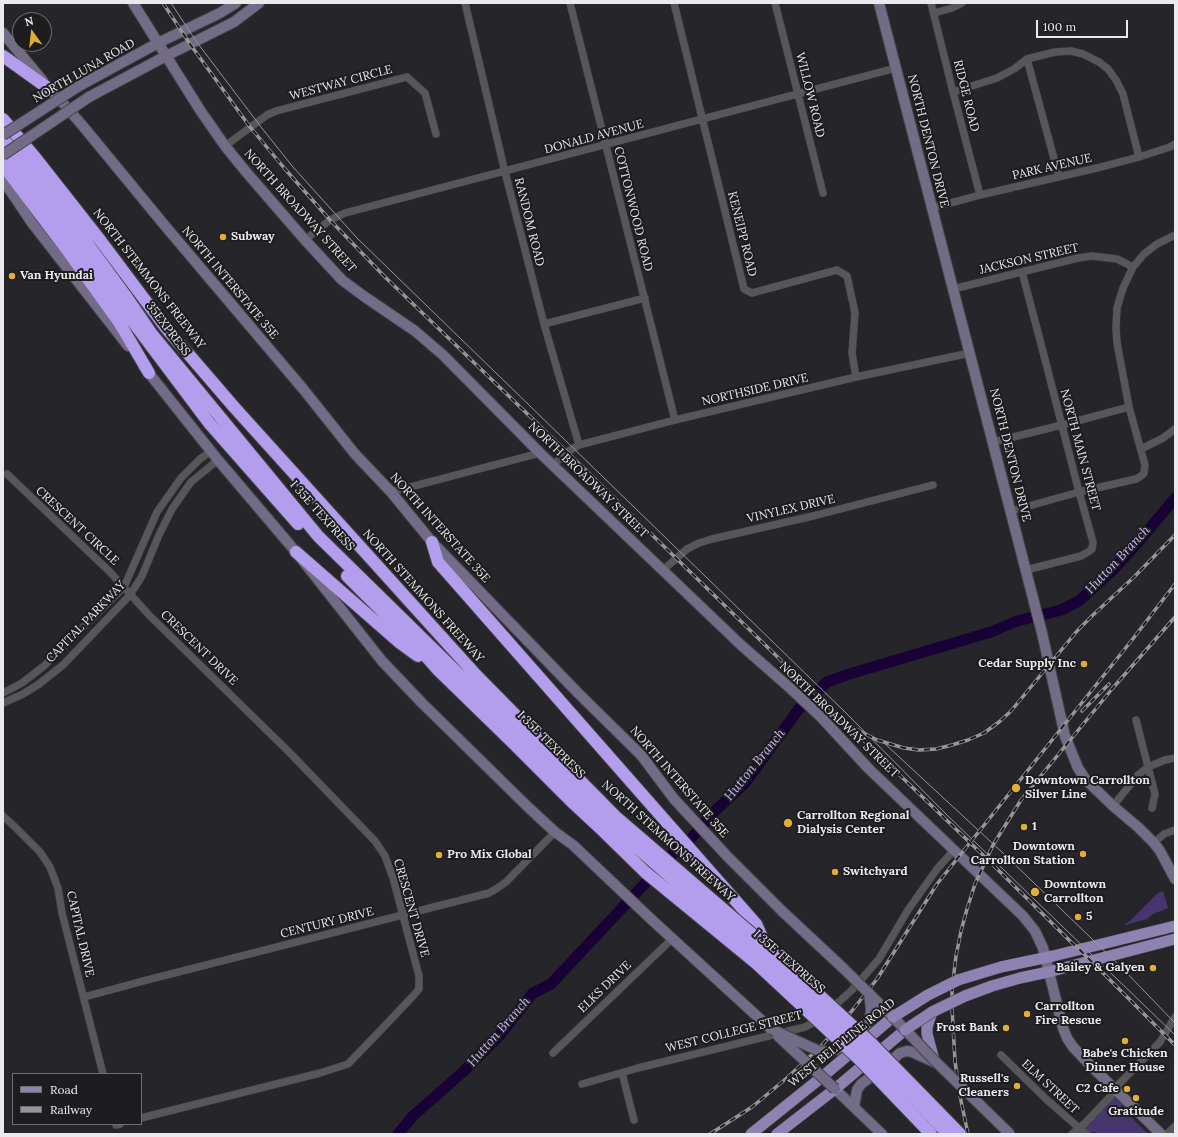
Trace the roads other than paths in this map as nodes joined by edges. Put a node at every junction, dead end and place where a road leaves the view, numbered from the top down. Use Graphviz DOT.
graph roads {
  1 [pos="133,3"];
  2 [pos="236,3"];
  3 [pos="259,3"];
  4 [pos="465,3"];
  5 [pos="570,3"];
  6 [pos="674,3"];
  7 [pos="775,3"];
  8 [pos="879,3"];
  9 [pos="931,3"];
  10 [pos="962,3"];
  11 [pos="934,13"];
  12 [pos="3,34"];
  13 [pos="158,43"];
  14 [pos="3,56"];
  15 [pos="166,56"];
  16 [pos="1027,59"];
  17 [pos="896,68"];
  18 [pos="52,91"];
  19 [pos="953,92"];
  20 [pos="798,94"];
  21 [pos="3,119"];
  22 [pos="703,119"];
  23 [pos="436,134"];
  24 [pos="3,135"];
  25 [pos="3,139"];
  26 [pos="1175,144"];
  27 [pos="606,145"];
  28 [pos="225,146"];
  29 [pos="3,152"];
  30 [pos="3,155"];
  31 [pos="1139,156"];
  32 [pos="3,165"];
  33 [pos="505,172"];
  34 [pos="1059,177"];
  35 [pos="3,180"];
  36 [pos="823,193"];
  37 [pos="980,195"];
  38 [pos="932,208"];
  39 [pos="1175,235"];
  40 [pos="305,240"];
  41 [pos="1133,267"];
  42 [pos="1022,272"];
  43 [pos="953,289"];
  44 [pos="644,298"];
  45 [pos="544,324"];
  46 [pos="970,353"];
  47 [pos="149,373"];
  48 [pos="856,377"];
  49 [pos="1129,407"];
  50 [pos="675,420"];
  51 [pos="1062,425"];
  52 [pos="1175,429"];
  53 [pos="993,442"];
  54 [pos="579,445"];
  55 [pos="1141,449"];
  56 [pos="211,451"];
  57 [pos="540,453"];
  58 [pos="218,460"];
  59 [pos="553,465"];
  60 [pos="7,474"];
  61 [pos="269,477"];
  62 [pos="933,484"];
  63 [pos="391,492"];
  64 [pos="1079,492"];
  65 [pos="1011,511"];
  66 [pos="432,542"];
  67 [pos="296,552"];
  68 [pos="663,570"];
  69 [pos="1026,570"];
  70 [pos="124,587"];
  71 [pos="130,595"];
  72 [pos="438,670"];
  73 [pos="3,693"];
  74 [pos="3,703"];
  75 [pos="1136,720"];
  76 [pos="1175,758"];
  77 [pos="1148,767"];
  78 [pos="1113,806"];
  79 [pos="1152,808"];
  80 [pos="3,816"];
  81 [pos="608,822"];
  82 [pos="1175,830"];
  83 [pos="555,832"];
  84 [pos="1154,843"];
  85 [pos="954,850"];
  86 [pos="1175,879"];
  87 [pos="403,915"];
  88 [pos="1175,926"];
  89 [pos="673,938"];
  90 [pos="1175,939"];
  91 [pos="766,946"];
  92 [pos="1045,958"];
  93 [pos="1048,972"];
  94 [pos="869,993"];
  95 [pos="84,997"];
  96 [pos="932,1012"];
  97 [pos="893,1017"];
  98 [pos="1175,1017"];
  99 [pos="771,1029"];
  100 [pos="905,1030"];
  101 [pos="553,1053"];
  102 [pos="1001,1055"];
  103 [pos="936,1062"];
  104 [pos="103,1073"];
  105 [pos="622,1073"];
  106 [pos="822,1077"];
  107 [pos="582,1084"];
  108 [pos="835,1089"];
  109 [pos="1115,1090"];
  110 [pos="854,1107"];
  111 [pos="142,1118"];
  112 [pos="634,1120"];
  113 [pos="1175,1126"];
  114 [pos="1078,1128"];
  115 [pos="751,1134"];
  116 [pos="777,1134"];
  117 [pos="882,1134"];
  118 [pos="931,1134"];
  119 [pos="948,1134"];
  120 [pos="960,1134"];
  121 [pos="1010,1134"];
  122 [pos="1072,1134"];
  123 [pos="1086,1134"];
  124 [pos="1161,1134"];
  125 [pos="1167,1134"];
  1 -- 13 [label="main road, NORTH BROADWAY STREET"];
  2 -- 13 [label="main road, NORTH LUNA ROAD"];
  3 -- 15 [label="main road"];
  4 -- 33 [label="street, RANDOM ROAD"];
  5 -- 27 [label="street, COTTONWOOD ROAD"];
  6 -- 22 [label="street, KENEIPP ROAD"];
  7 -- 20 [label="street, WILLOW ROAD"];
  8 -- 17 [label="main road, NORTH DENTON DRIVE"];
  9 -- 11 [label="street, RIDGE ROAD"];
  10 -- 11 [label="street"];
  11 -- 19 [label="street, RIDGE ROAD"];
  12 -- 18 [label="main road, NORTH INTERSTATE 35E"];
  13 -- 15 [label="main road, NORTH BROADWAY STREET"];
  13 -- 24 [label="main road, NORTH LUNA ROAD, bridge"];
  14 -- 18 [label="highway"];
  15 -- 28 [label="main road, NORTH BROADWAY STREET"];
  15 -- 30 [label="main road, bridge"];
  16 -- 19 [label="street"];
  16 -- 31 [label="street"];
  16 -- 34 [label="street"];
  17 -- 20 [label="street, DONALD AVENUE"];
  17 -- 38 [label="main road, NORTH DENTON DRIVE"];
  18 -- 63 [label="main road, NORTH INTERSTATE 35E"];
  19 -- 37 [label="street, RIDGE ROAD"];
  20 -- 22 [label="street, DONALD AVENUE"];
  20 -- 36 [label="street, WILLOW ROAD"];
  21 -- 81 [label="highway, NORTH STEMMONS FREEWAY"];
  22 -- 27 [label="street, DONALD AVENUE"];
  22 -- 48 [label="street, KENEIPP ROAD"];
  23 -- 28 [label="street, WESTWAY CIRCLE"];
  25 -- 61 [label="highway, 35EXPRESS"];
  26 -- 31 [label="street, PARK AVENUE"];
  27 -- 33 [label="street, DONALD AVENUE"];
  27 -- 44 [label="street, COTTONWOOD ROAD"];
  28 -- 40 [label="main road, NORTH BROADWAY STREET"];
  29 -- 72 [label="highway, NORTH STEMMONS FREEWAY"];
  31 -- 34 [label="street, PARK AVENUE"];
  32 -- 47 [label="highway"];
  33 -- 40 [label="street, DONALD AVENUE"];
  33 -- 45 [label="street, RANDOM ROAD"];
  34 -- 37 [label="street, PARK AVENUE"];
  35 -- 47 [label="main road"];
  37 -- 38 [label="street, PARK AVENUE"];
  38 -- 43 [label="main road, NORTH DENTON DRIVE"];
  39 -- 41 [label="street"];
  40 -- 57 [label="main road, NORTH BROADWAY STREET"];
  41 -- 42 [label="street, JACKSON STREET"];
  41 -- 49 [label="street"];
  42 -- 43 [label="street, JACKSON STREET"];
  42 -- 51 [label="street, NORTH MAIN STREET"];
  43 -- 46 [label="main road, NORTH DENTON DRIVE"];
  44 -- 45 [label="street"];
  44 -- 50 [label="street, COTTONWOOD ROAD"];
  45 -- 54 [label="street, RANDOM ROAD"];
  46 -- 48 [label="street, NORTHSIDE DRIVE"];
  46 -- 53 [label="main road, NORTH DENTON DRIVE"];
  47 -- 56 [label="main road"];
  48 -- 50 [label="street, NORTHSIDE DRIVE"];
  49 -- 51 [label="street"];
  49 -- 55 [label="street"];
  50 -- 54 [label="street, NORTHSIDE DRIVE"];
  51 -- 53 [label="street"];
  51 -- 64 [label="street, NORTH MAIN STREET"];
  52 -- 55 [label="street"];
  53 -- 65 [label="main road, NORTH DENTON DRIVE"];
  54 -- 59 [label="street, NORTHSIDE DRIVE"];
  55 -- 64 [label="street"];
  56 -- 58 [label="main road"];
  56 -- 70 [label="street, CAPITAL PARKWAY"];
  57 -- 59 [label="main road, NORTH BROADWAY STREET"];
  57 -- 63 [label="street"];
  58 -- 67 [label="main road"];
  58 -- 71 [label="street, CAPITAL PARKWAY"];
  59 -- 68 [label="main road, NORTH BROADWAY STREET"];
  60 -- 70 [label="street, CRESCENT CIRCLE"];
  61 -- 81 [label="highway, I 35E TEXPRESS"];
  62 -- 68 [label="street, VINYLEX DRIVE"];
  63 -- 66 [label="main road, NORTH INTERSTATE 35E"];
  64 -- 65 [label="street"];
  64 -- 69 [label="street, NORTH MAIN STREET"];
  65 -- 69 [label="main road, NORTH DENTON DRIVE"];
  66 -- 91 [label="highway"];
  66 -- 94 [label="main road, NORTH INTERSTATE 35E, bridge"];
  67 -- 72 [label="highway"];
  67 -- 83 [label="main road"];
  68 -- 85 [label="main road, NORTH BROADWAY STREET"];
  69 -- 78 [label="main road, NORTH DENTON DRIVE"];
  70 -- 71 [label="street, CRESCENT CIRCLE"];
  70 -- 73 [label="street, CAPITAL PARKWAY"];
  71 -- 74 [label="street, CAPITAL PARKWAY"];
  71 -- 87 [label="street, CRESCENT DRIVE"];
  72 -- 81 [label="highway, NORTH STEMMONS FREEWAY"];
  75 -- 77 [label="street"];
  76 -- 77 [label="street"];
  77 -- 78 [label="street"];
  77 -- 79 [label="street"];
  78 -- 84 [label="main road, NORTH DENTON DRIVE"];
  80 -- 95 [label="street, CAPITAL DRIVE"];
  81 -- 91 [label="highway, NORTH STEMMONS FREEWAY, bridge"];
  81 -- 118 [label="highway, NORTH STEMMONS FREEWAY, bridge"];
  81 -- 119 [label="highway, I 35E TEXPRESS, bridge"];
  82 -- 84 [label="street"];
  83 -- 87 [label="street, CENTURY DRIVE"];
  83 -- 89 [label="main road"];
  84 -- 86 [label="main road, NORTH DENTON DRIVE"];
  85 -- 92 [label="main road, NORTH BROADWAY STREET"];
  85 -- 105 [label="street, WEST COLLEGE STREET"];
  87 -- 95 [label="street, CENTURY DRIVE"];
  87 -- 111 [label="street, CRESCENT DRIVE"];
  88 -- 92 [label="main road, WEST BELT LINE ROAD"];
  89 -- 99 [label="main road"];
  89 -- 101 [label="street, ELKS DRIVE"];
  90 -- 93 [label="main road"];
  91 -- 120 [label="highway, NORTH STEMMONS FREEWAY, bridge"];
  92 -- 93 [label="main road, NORTH BROADWAY STREET"];
  92 -- 97 [label="main road, WEST BELT LINE ROAD, bridge"];
  93 -- 96 [label="main road, bridge"];
  93 -- 109 [label="main road, NORTH BROADWAY STREET"];
  94 -- 97 [label="main road, NORTH INTERSTATE 35E, bridge"];
  94 -- 99 [label="main road, bridge"];
  95 -- 104 [label="street, CAPITAL DRIVE"];
  96 -- 100 [label="main road, bridge"];
  96 -- 103 [label="main road, bridge"];
  97 -- 100 [label="main road, NORTH INTERSTATE 35E, bridge"];
  97 -- 106 [label="main road, WEST BELT LINE ROAD, bridge"];
  98 -- 109 [label="street"];
  99 -- 106 [label="main road, bridge"];
  100 -- 103 [label="main road, NORTH INTERSTATE 35E, bridge"];
  100 -- 108 [label="main road, bridge"];
  102 -- 114 [label="street, ELM STREET"];
  103 -- 110 [label="main road, bridge"];
  103 -- 121 [label="main road, NORTH INTERSTATE 35E, bridge"];
  105 -- 107 [label="street, WEST COLLEGE STREET"];
  105 -- 112 [label="street"];
  106 -- 108 [label="main road, bridge"];
  106 -- 115 [label="main road, WEST BELT LINE ROAD"];
  108 -- 110 [label="main road"];
  108 -- 116 [label="main road"];
  109 -- 114 [label="street"];
  109 -- 124 [label="main road, NORTH BROADWAY STREET"];
  110 -- 117 [label="main road"];
  113 -- 125 [label="street"];
  114 -- 122 [label="street"];
  114 -- 123 [label="street, ELM STREET"];
}
